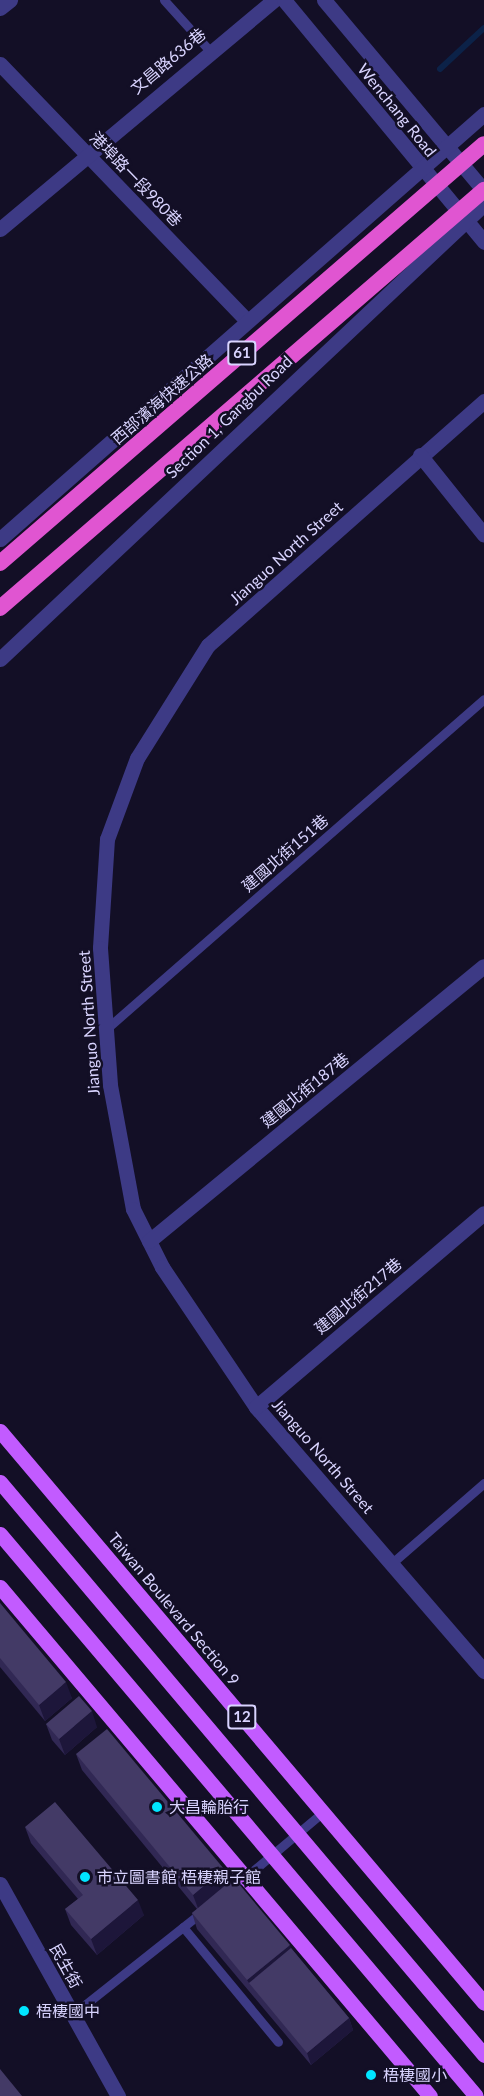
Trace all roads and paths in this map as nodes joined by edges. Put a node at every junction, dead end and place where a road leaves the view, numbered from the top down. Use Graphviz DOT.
graph roads {
  1 [pos="10,0"];
  2 [pos="164,0"];
  3 [pos="274,0"];
  4 [pos="285,0"];
  5 [pos="324,0"];
  6 [pos="0,9"];
  7 [pos="209,50"];
  8 [pos="0,64"];
  9 [pos="484,114"];
  10 [pos="484,144"];
  11 [pos="446,147"];
  12 [pos="87,152"];
  13 [pos="420,166"];
  14 [pos="484,190"];
  15 [pos="484,204"];
  16 [pos="463,219"];
  17 [pos="0,229"];
  18 [pos="484,242"];
  19 [pos="245,319"];
  20 [pos="484,402"];
  21 [pos="420,455"];
  22 [pos="484,535"];
  23 [pos="0,539"];
  24 [pos="0,563"];
  25 [pos="0,608"];
  26 [pos="0,659"];
  27 [pos="484,699"];
  28 [pos="484,966"];
  29 [pos="105,1030"];
  30 [pos="484,1213"];
  31 [pos="149,1241"];
  32 [pos="256,1407"];
  33 [pos="0,1431"];
  34 [pos="0,1482"];
  35 [pos="484,1484"];
  36 [pos="0,1534"];
  37 [pos="392,1563"];
  38 [pos="0,1587"];
  39 [pos="484,1671"];
  40 [pos="323,1812"];
  41 [pos="297,1834"];
  42 [pos="272,1855"];
  43 [pos="241,1881"];
  44 [pos="0,1884"];
  45 [pos="210,1906"];
  46 [pos="183,1926"];
  47 [pos="484,2003"];
  48 [pos="72,2015"];
  49 [pos="278,2042"];
  50 [pos="484,2055"];
  51 [pos="118,2096"];
  52 [pos="430,2096"];
  53 [pos="476,2096"];
  1 -- 6 [label="street"];
  2 -- 7 [label="lane"];
  3 -- 7 [label="street, 文昌路636巷"];
  4 -- 13 [label="street, Wenchang Road"];
  5 -- 11 [label="street, Wenchang Road"];
  7 -- 12 [label="street, 文昌路636巷"];
  8 -- 12 [label="street, 港埠路一段980巷"];
  9 -- 11 [label="street"];
  10 -- 24 [label="highway, 西部濱海快速公路 / 61, bridge"];
  11 -- 13 [label="street"];
  11 -- 14 [label="street, Wenchang Road"];
  12 -- 17 [label="street, 文昌路636巷"];
  12 -- 19 [label="street, 港埠路一段980巷"];
  13 -- 16 [label="street, Wenchang Road"];
  13 -- 19 [label="street"];
  14 -- 25 [label="highway, 61, bridge"];
  15 -- 16 [label="street, Section 1, Gangbu Road"];
  16 -- 18 [label="street, Wenchang Road"];
  16 -- 26 [label="street, Section 1, Gangbu Road"];
  19 -- 23 [label="street"];
  20 -- 21 [label="street, Jianguo North Street"];
  21 -- 22 [label="street"];
  21 -- 29 [label="street, Jianguo North Street"];
  27 -- 29 [label="lane, 建國北街151巷"];
  28 -- 31 [label="street, 建國北街187巷"];
  29 -- 31 [label="street, Jianguo North Street"];
  30 -- 32 [label="street, 建國北街217巷"];
  31 -- 32 [label="street, Jianguo North Street"];
  32 -- 37 [label="street, Jianguo North Street"];
  33 -- 40 [label="main road, Taiwan Boulevard Section 9 / 12"];
  34 -- 41 [label="main road, 12"];
  35 -- 37 [label="lane"];
  36 -- 42 [label="main road"];
  37 -- 39 [label="street, Jianguo North Street"];
  38 -- 43 [label="main road"];
  40 -- 41 [label="lane"];
  40 -- 47 [label="main road, Taiwan Boulevard Section 9 / 12"];
  41 -- 42 [label="lane"];
  41 -- 50 [label="main road, 12"];
  42 -- 43 [label="lane"];
  42 -- 53 [label="main road"];
  43 -- 52 [label="main road"];
  44 -- 48 [label="street, 民生街"];
  45 -- 46 [label="lane"];
  46 -- 48 [label="lane"];
  46 -- 49 [label="lane"];
  48 -- 51 [label="street, 民生街"];
}
